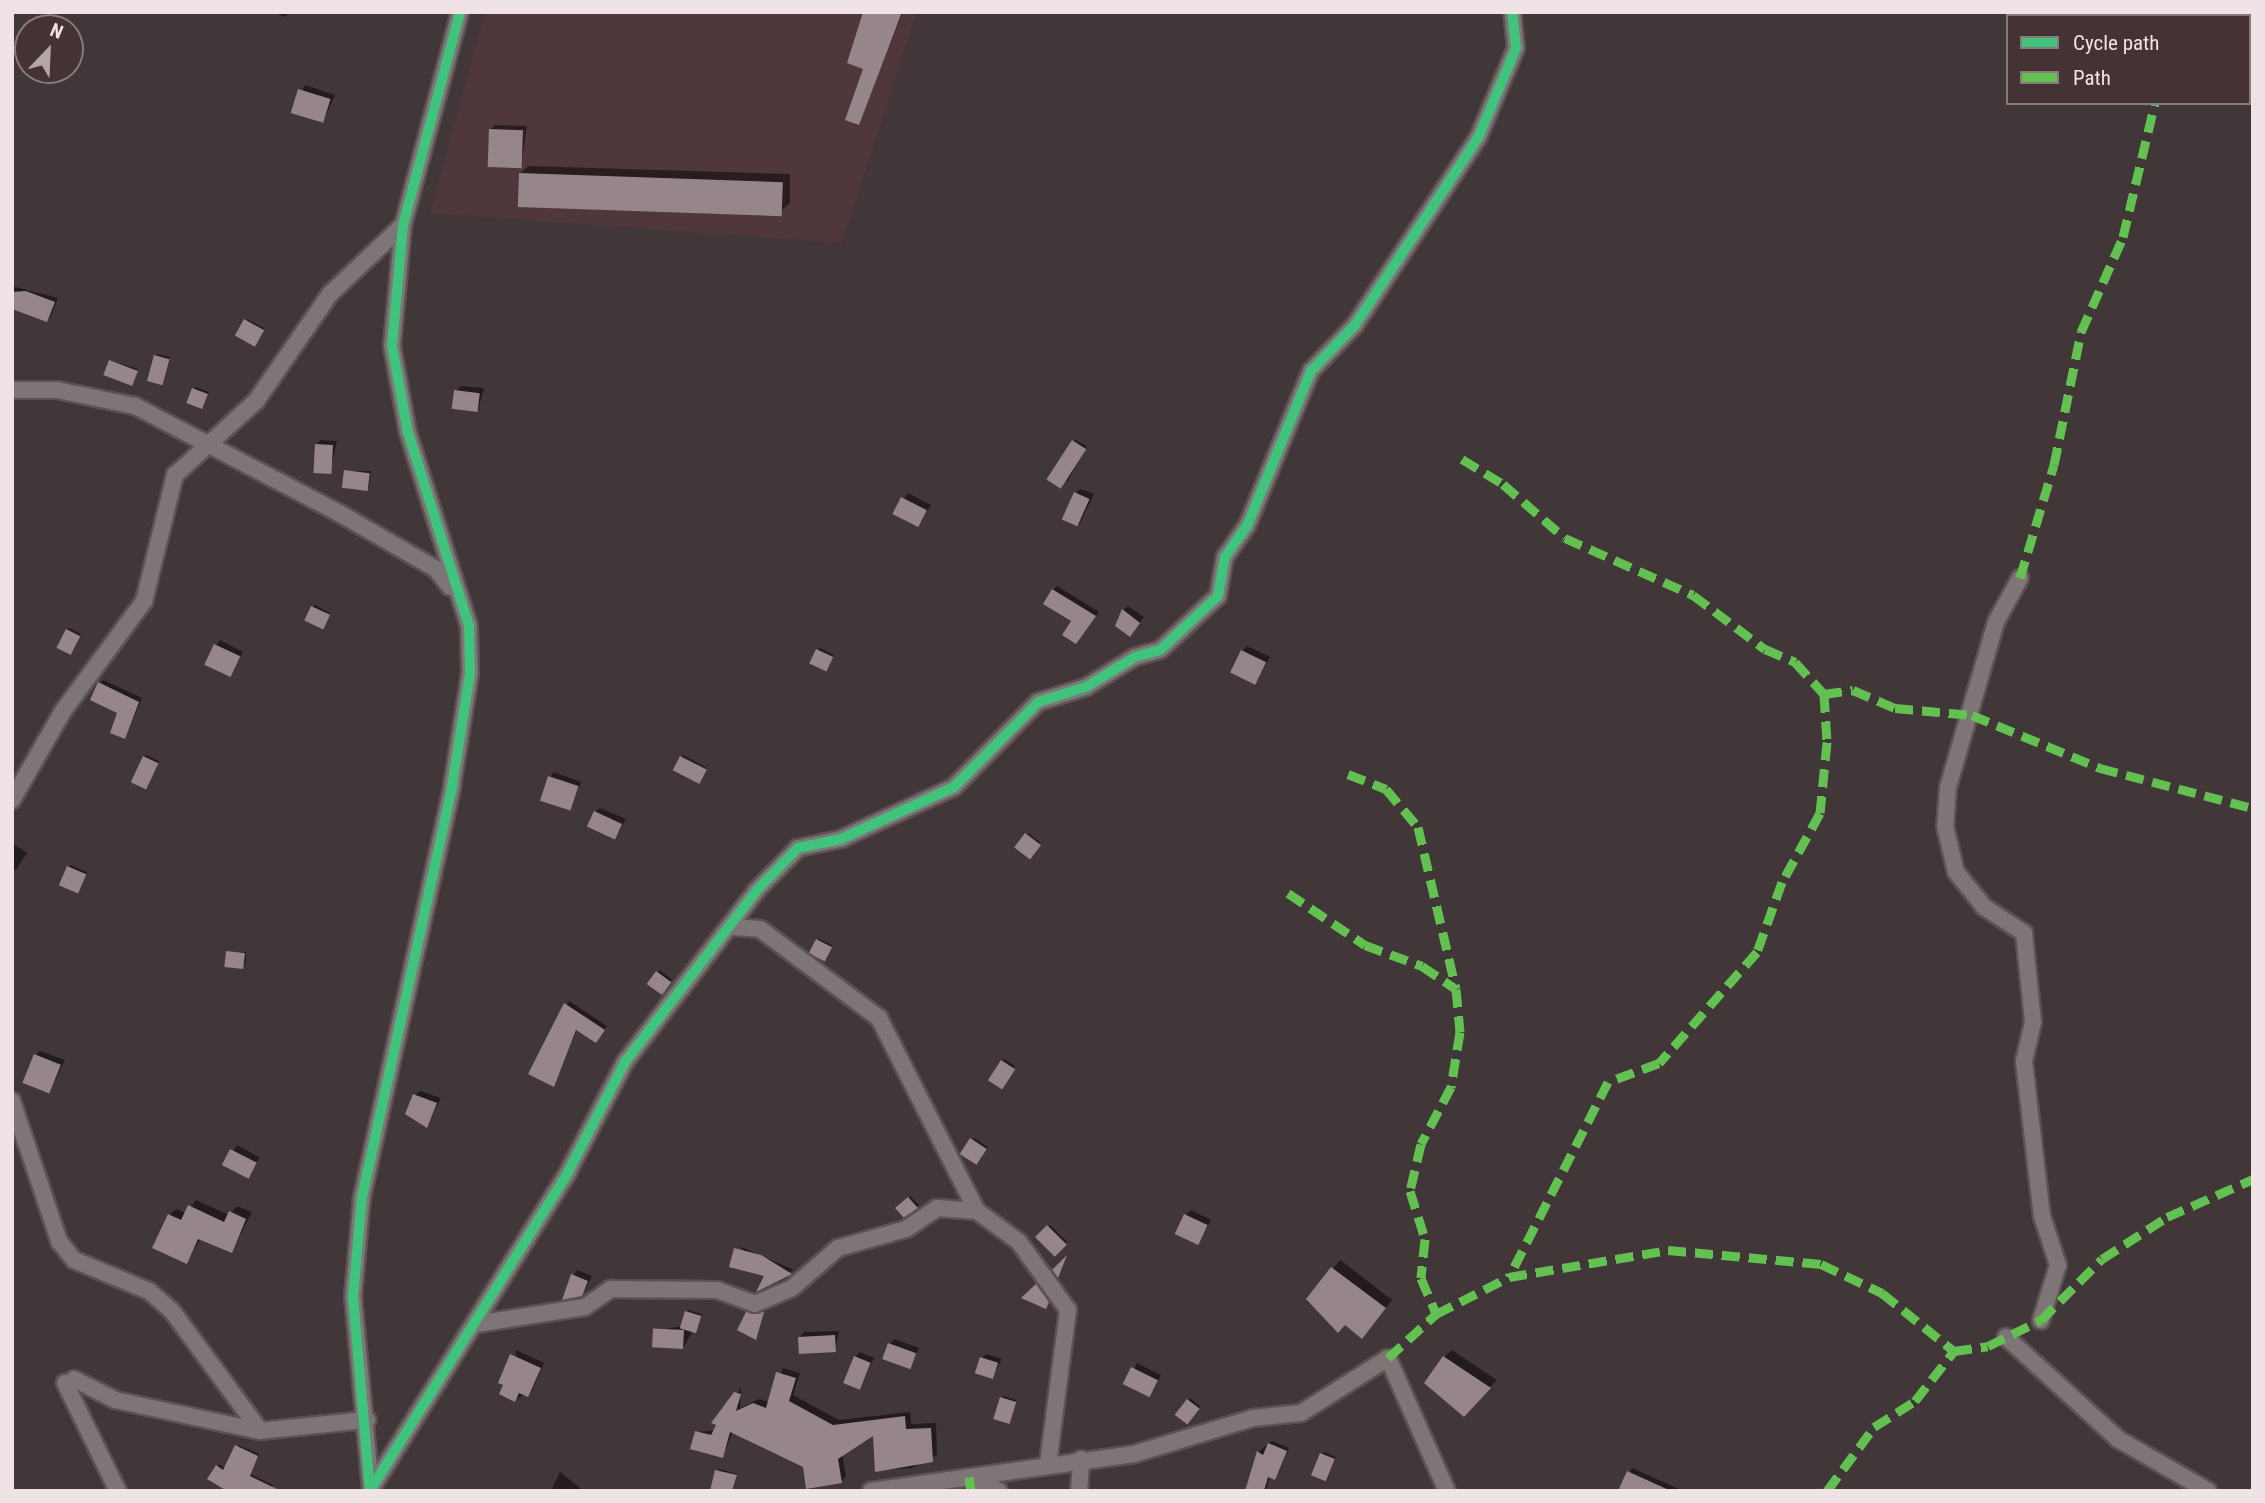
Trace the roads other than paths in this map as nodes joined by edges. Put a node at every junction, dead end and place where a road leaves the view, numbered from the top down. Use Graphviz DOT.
graph roads {
  1 [pos="460,12"];
  2 [pos="1512,12"];
  3 [pos="403,225"];
  4 [pos="12,390"];
  5 [pos="214,446"];
  6 [pos="2020,578"];
  7 [pos="456,594"];
  8 [pos="12,800"];
  9 [pos="733,927"];
  10 [pos="12,1101"];
  11 [pos="977,1211"];
  12 [pos="2041,1321"];
  13 [pos="476,1324"];
  14 [pos="2006,1337"];
  15 [pos="367,1420"];
  16 [pos="260,1431"];
  17 [pos="1081,1459"];
  18 [pos="1048,1463"];
  19 [pos="969,1478"];
  20 [pos="940,1486"];
  21 [pos="371,1490"];
  22 [pos="118,1491"];
  23 [pos="871,1491"];
  24 [pos="999,1491"];
  25 [pos="1079,1491"];
  26 [pos="1447,1491"];
  27 [pos="2208,1491"];
  1 -- 3 [label="street"];
  2 -- 9 [label="street"];
  3 -- 5 [label="street"];
  3 -- 7 [label="street"];
  4 -- 5 [label="street"];
  5 -- 7 [label="street"];
  5 -- 8 [label="street"];
  6 -- 12 [label="street"];
  7 -- 15 [label="street"];
  9 -- 11 [label="street"];
  9 -- 13 [label="street"];
  10 -- 16 [label="street"];
  11 -- 13 [label="street"];
  11 -- 18 [label="street"];
  13 -- 21 [label="street"];
  14 -- 27 [label="street"];
  15 -- 16 [label="street"];
  15 -- 21 [label="street"];
  16 -- 22 [label="street"];
  17 -- 18 [label="street"];
  17 -- 25 [label="street"];
  17 -- 26 [label="street"];
  18 -- 19 [label="street"];
  19 -- 20 [label="street"];
  19 -- 24 [label="street"];
  20 -- 23 [label="street"];
}
